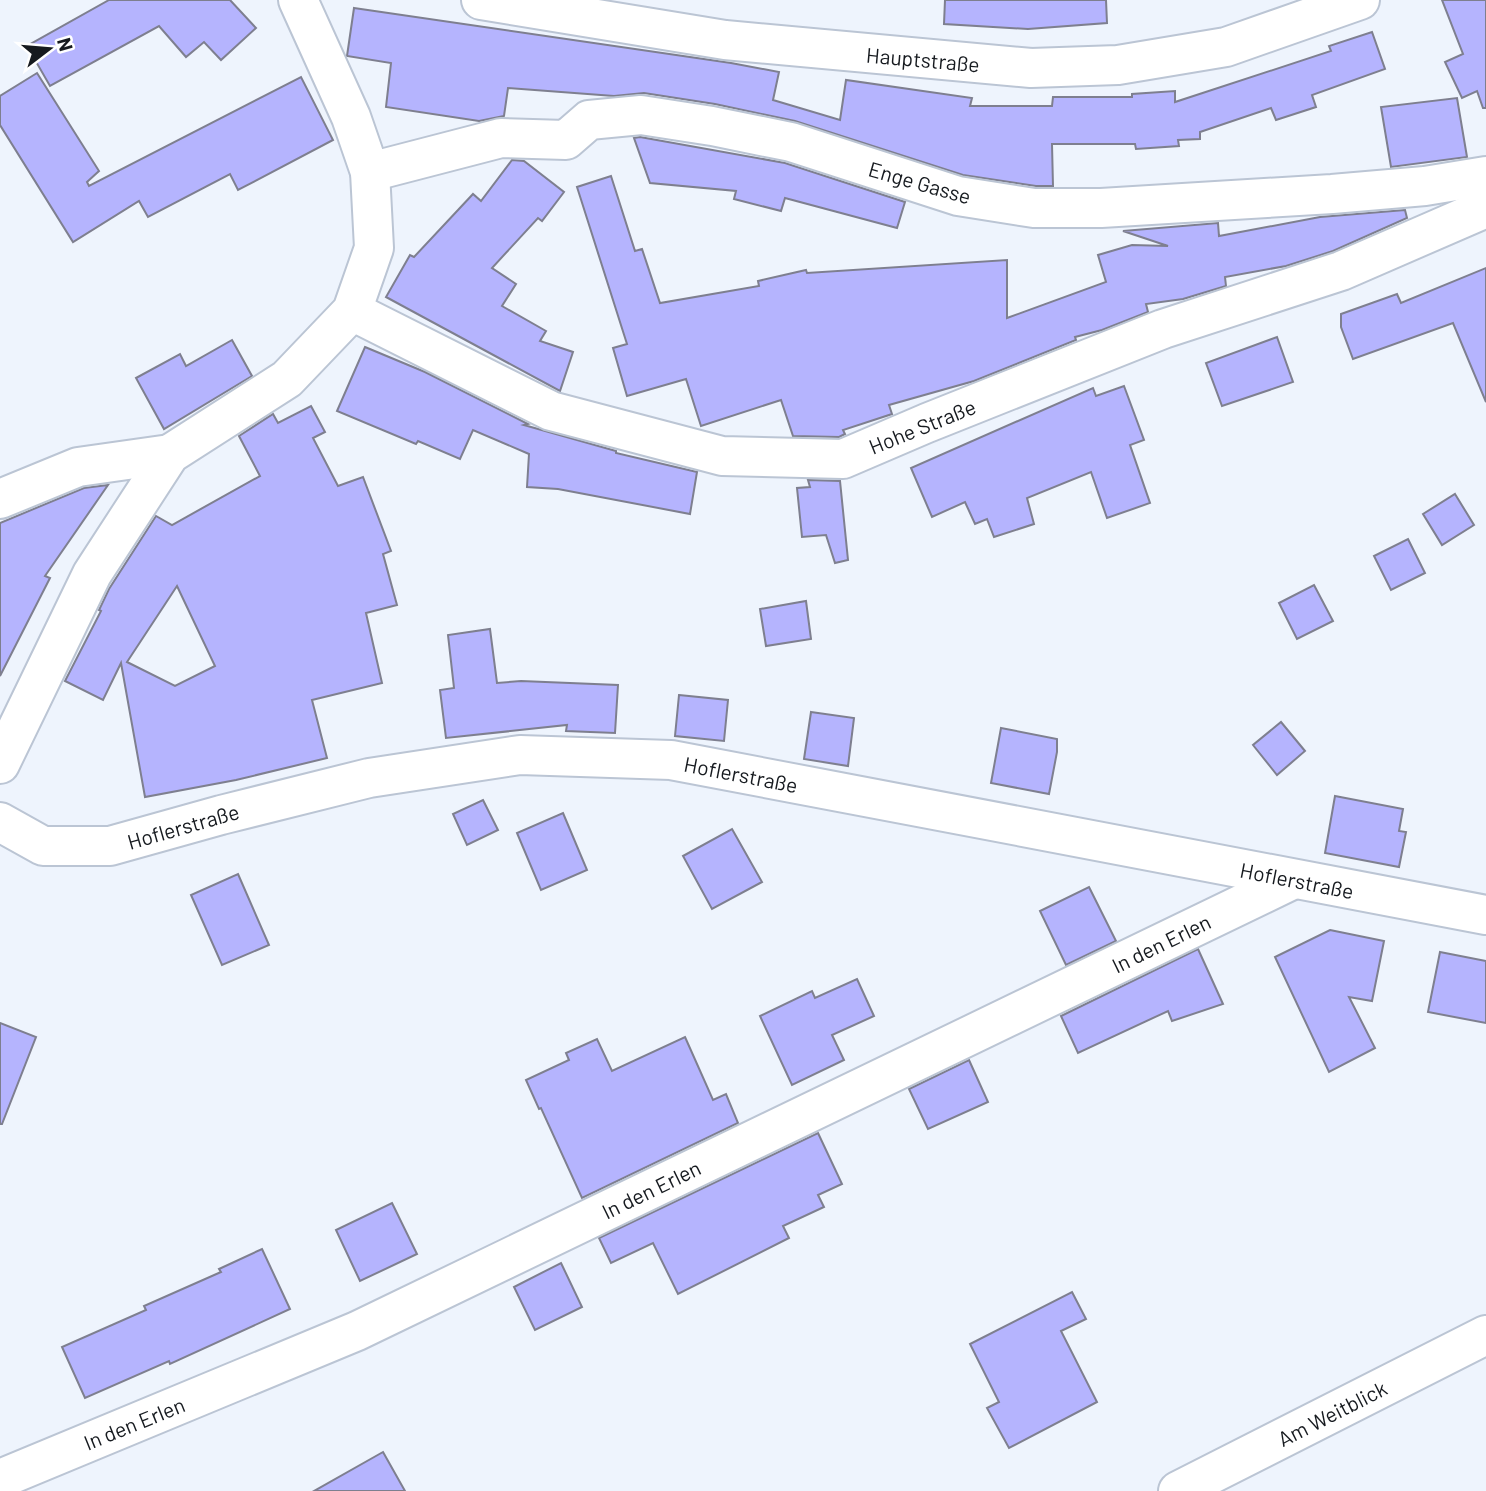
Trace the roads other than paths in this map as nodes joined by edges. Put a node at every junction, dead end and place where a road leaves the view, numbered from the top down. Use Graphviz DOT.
graph roads {
  1 [pos="298,0"];
  2 [pos="481,0"];
  3 [pos="1360,0"];
  4 [pos="370,172"];
  5 [pos="1486,176"];
  6 [pos="1486,208"];
  7 [pos="352,311"];
  8 [pos="170,454"];
  9 [pos="0,499"];
  10 [pos="0,764"];
  11 [pos="0,822"];
  12 [pos="1292,880"];
  13 [pos="1486,915"];
  14 [pos="1486,1335"];
  15 [pos="0,1479"];
  16 [pos="1178,1491"];
  1 -- 4 [label="street"];
  2 -- 3 [label="street, Hauptstraße"];
  4 -- 5 [label="street, Enge Gasse"];
  4 -- 7 [label="street"];
  6 -- 7 [label="street, Hohe Straße"];
  7 -- 8 [label="street"];
  8 -- 9 [label="street"];
  8 -- 10 [label="street"];
  11 -- 12 [label="street, Hoflerstraße"];
  12 -- 13 [label="street, Hoflerstraße"];
  12 -- 15 [label="street, In den Erlen"];
  14 -- 16 [label="street, Am Weitblick"];
}
